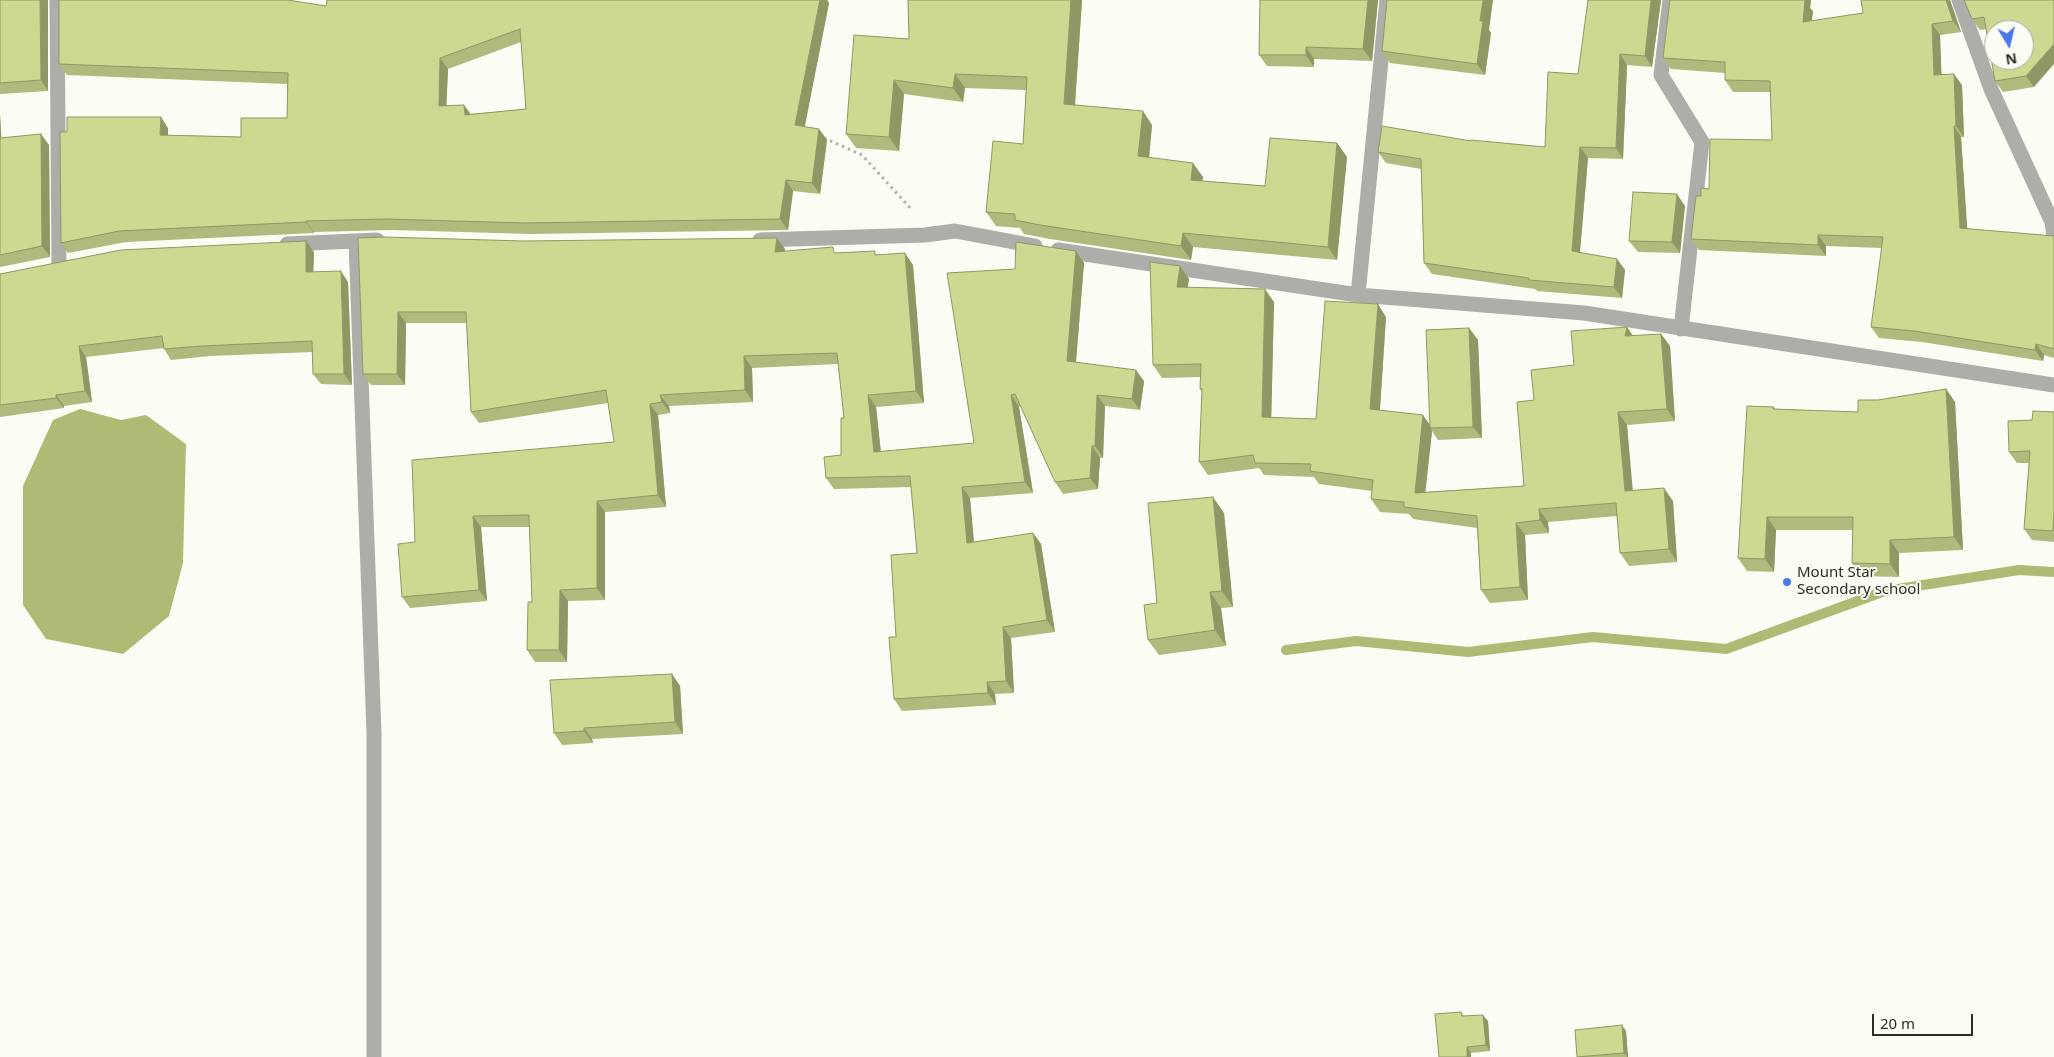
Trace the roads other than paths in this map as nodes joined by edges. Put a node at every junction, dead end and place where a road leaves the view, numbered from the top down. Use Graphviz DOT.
graph roads {
  1 [pos="57,0"];
  2 [pos="1387,0"];
  3 [pos="1670,0"];
  4 [pos="1959,0"];
  5 [pos="2054,238"];
  6 [pos="392,240"];
  7 [pos="356,241"];
  8 [pos="745,241"];
  9 [pos="276,244"];
  10 [pos="42,268"];
  11 [pos="1358,294"];
  12 [pos="1680,329"];
  13 [pos="2054,385"];
  14 [pos="374,1057"];
  1 -- 10 [label="street"];
  2 -- 11 [label="street"];
  3 -- 12 [label="street"];
  4 -- 5 [label="street"];
  6 -- 7 [label="street"];
  7 -- 9 [label="street"];
  7 -- 14 [label="street"];
  8 -- 11 [label="street"];
  11 -- 12 [label="street"];
  12 -- 13 [label="street"];
}
